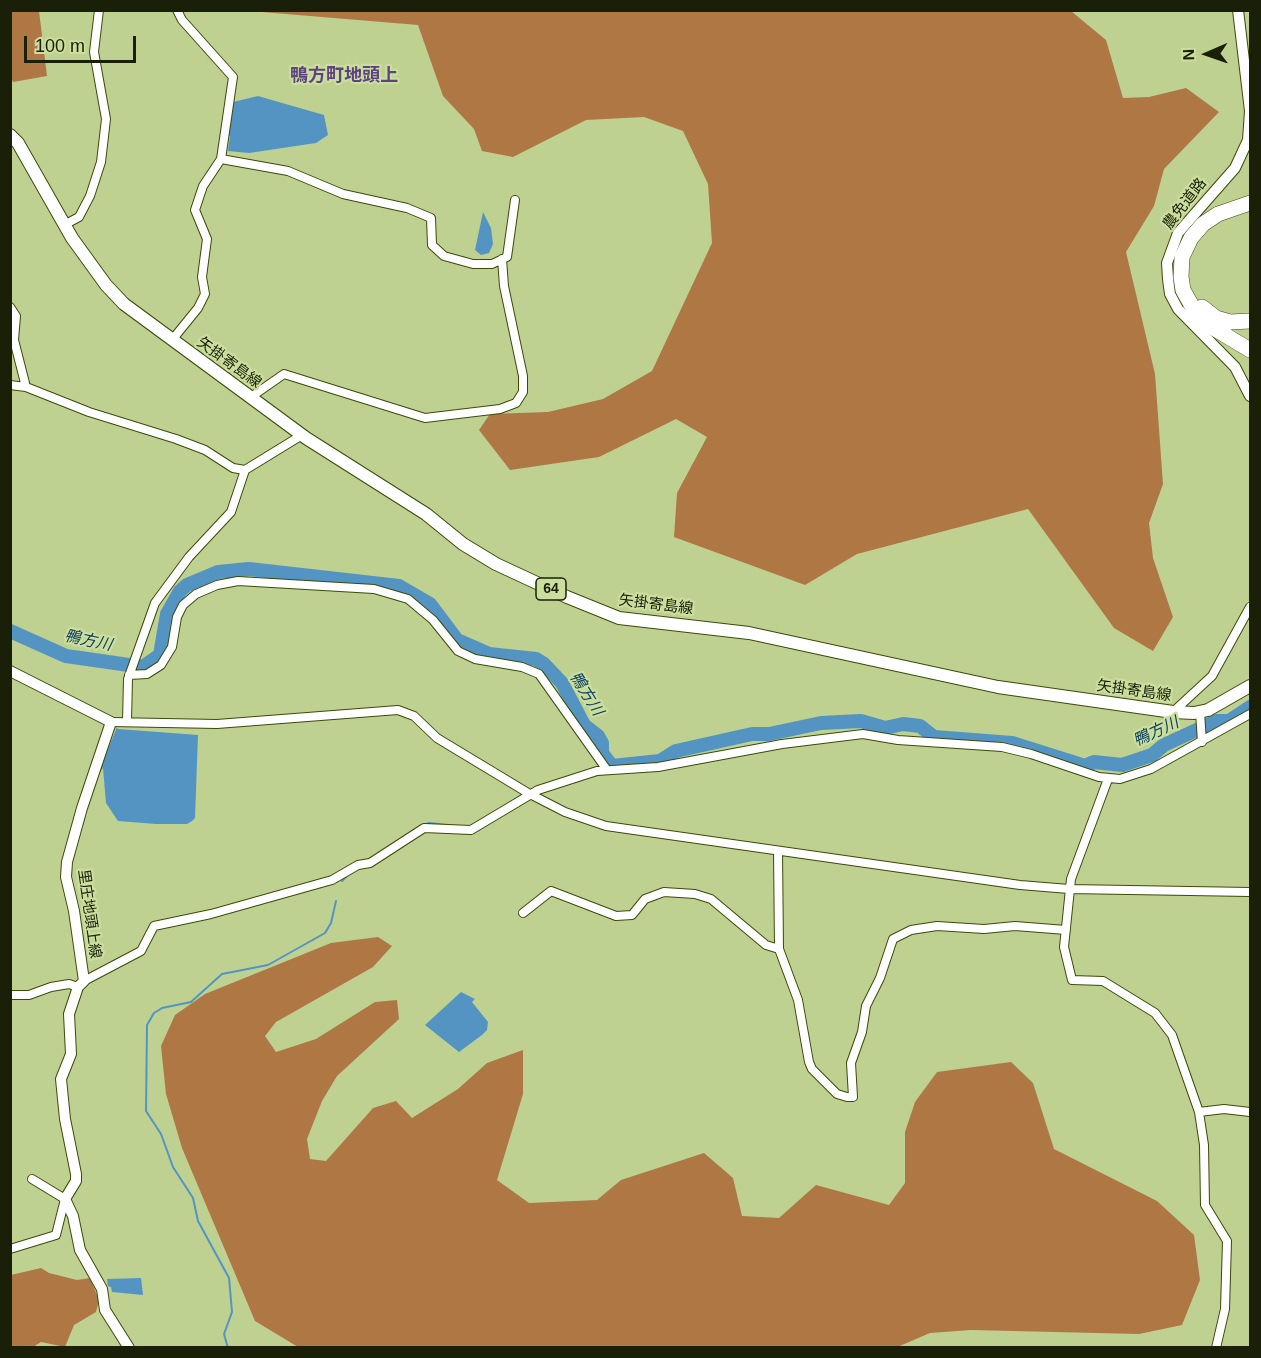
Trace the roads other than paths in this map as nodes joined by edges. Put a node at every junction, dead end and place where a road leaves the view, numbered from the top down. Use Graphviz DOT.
graph roads {
  1 [pos="99,10"];
  2 [pos="177,10"];
  3 [pos="1238,10"];
  4 [pos="10,135"];
  5 [pos="221,159"];
  6 [pos="515,200"];
  7 [pos="1251,202"];
  8 [pos="1251,211"];
  9 [pos="64,225"];
  10 [pos="502,259"];
  11 [pos="10,307"];
  12 [pos="1251,321"];
  13 [pos="172,340"];
  14 [pos="1251,350"];
  15 [pos="10,385"];
  16 [pos="26,387"];
  17 [pos="1251,396"];
  18 [pos="251,397"];
  19 [pos="302,435"];
  20 [pos="245,470"];
  21 [pos="1251,607"];
  22 [pos="10,671"];
  23 [pos="130,672"];
  24 [pos="1251,686"];
  25 [pos="1173,712"];
  26 [pos="1251,714"];
  27 [pos="1201,717"];
  28 [pos="127,721"];
  29 [pos="111,722"];
  30 [pos="1202,740"];
  31 [pos="606,767"];
  32 [pos="1108,779"];
  33 [pos="527,792"];
  34 [pos="778,851"];
  35 [pos="1069,890"];
  36 [pos="1251,892"];
  37 [pos="523,913"];
  38 [pos="1066,930"];
  39 [pos="779,949"];
  40 [pos="81,984"];
  41 [pos="10,995"];
  42 [pos="1199,1112"];
  43 [pos="1251,1112"];
  44 [pos="32,1179"];
  45 [pos="65,1198"];
  46 [pos="10,1249"];
  47 [pos="129,1347"];
  48 [pos="1216,1347"];
  1 -- 9 [label="street"];
  2 -- 5 [label="street"];
  3 -- 17 [label="main road, 農免道路"];
  4 -- 9 [label="main road, 矢掛寄島線 / 64"];
  5 -- 10 [label="street"];
  5 -- 13 [label="street"];
  6 -- 10 [label="street"];
  7 -- 14 [label="highway"];
  8 -- 12 [label="highway"];
  9 -- 13 [label="main road, 矢掛寄島線 / 64"];
  10 -- 18 [label="street"];
  11 -- 16 [label="street"];
  13 -- 18 [label="main road, 矢掛寄島線 / 64"];
  15 -- 16 [label="street"];
  16 -- 20 [label="street"];
  18 -- 19 [label="main road, 矢掛寄島線 / 64"];
  19 -- 20 [label="street"];
  19 -- 25 [label="main road, 矢掛寄島線 / 64"];
  20 -- 23 [label="street"];
  21 -- 25 [label="street"];
  22 -- 29 [label="main road"];
  23 -- 28 [label="street"];
  23 -- 31 [label="street"];
  24 -- 27 [label="main road, 矢掛寄島線 / 64"];
  25 -- 27 [label="main road, 矢掛寄島線 / 64"];
  26 -- 30 [label="street"];
  27 -- 30 [label="street"];
  28 -- 29 [label="street"];
  28 -- 33 [label="street"];
  29 -- 40 [label="main road, 里庄地頭上線"];
  30 -- 32 [label="street"];
  31 -- 32 [label="street"];
  31 -- 33 [label="street"];
  32 -- 35 [label="street"];
  33 -- 34 [label="street"];
  33 -- 40 [label="street"];
  34 -- 35 [label="street"];
  34 -- 39 [label="street"];
  35 -- 36 [label="street"];
  35 -- 38 [label="street"];
  37 -- 39 [label="street"];
  38 -- 39 [label="street"];
  38 -- 42 [label="street"];
  40 -- 41 [label="street"];
  40 -- 45 [label="main road, 里庄地頭上線"];
  42 -- 43 [label="street"];
  42 -- 48 [label="street"];
  44 -- 45 [label="street"];
  45 -- 46 [label="street"];
  45 -- 47 [label="main road"];
}
